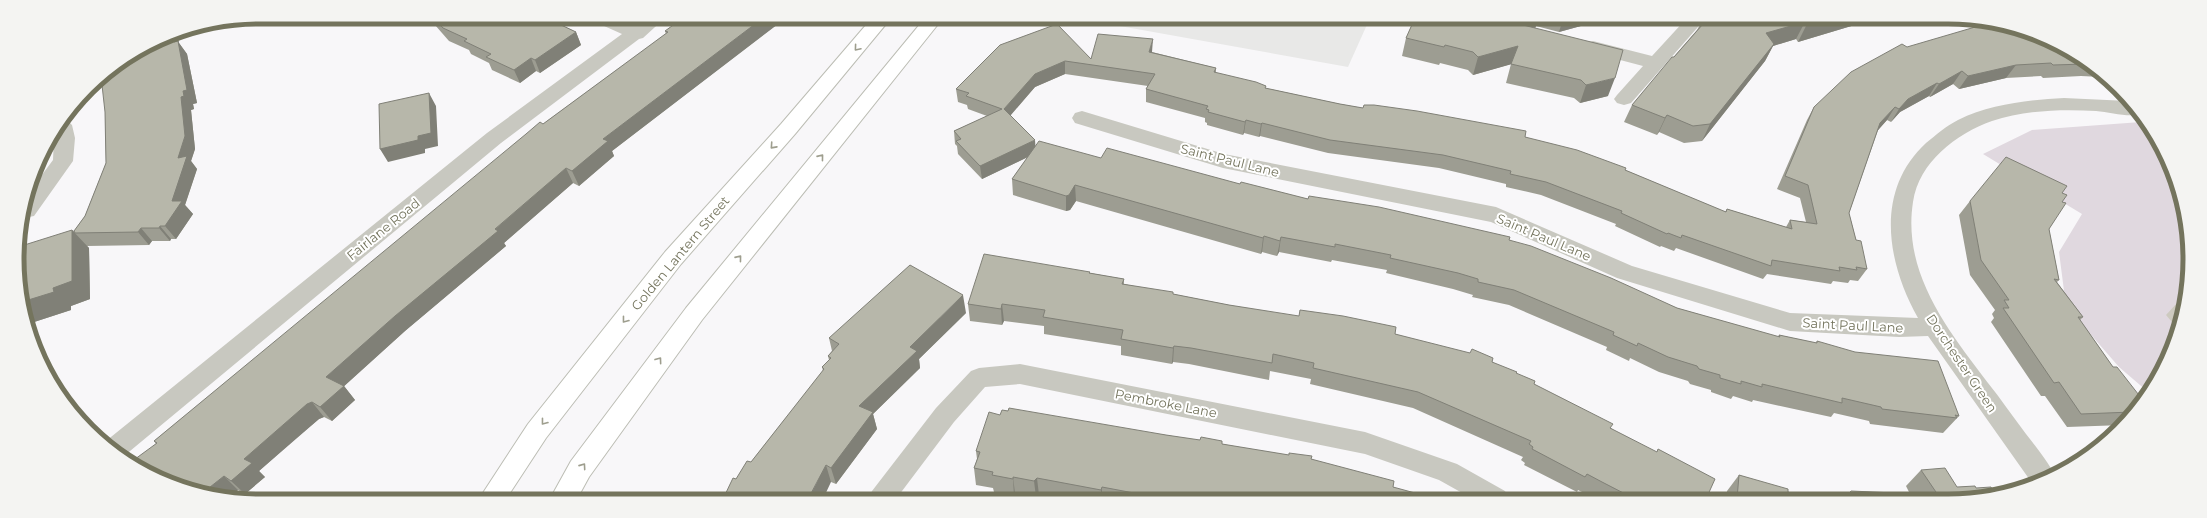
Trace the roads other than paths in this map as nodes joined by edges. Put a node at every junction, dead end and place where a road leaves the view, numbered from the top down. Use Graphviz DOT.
graph roads {
  1 [pos="615,24"];
  2 [pos="650,24"];
  3 [pos="877,24"];
  4 [pos="929,24"];
  5 [pos="1691,24"];
  6 [pos="637,34"];
  7 [pos="1580,44"];
  8 [pos="1656,63"];
  9 [pos="1624,99"];
  10 [pos="2128,108"];
  11 [pos="1082,118"];
  12 [pos="63,129"];
  13 [pos="31,205"];
  14 [pos="1934,327"];
  15 [pos="117,446"];
  16 [pos="2041,475"];
  17 [pos="495,494"];
  18 [pos="566,494"];
  19 [pos="885,494"];
  20 [pos="1487,494"];
  1 -- 6 [label="street"];
  2 -- 6 [label="street, Fairlane Road"];
  3 -- 17 [label="main road, Golden Lantern Street, one-way"];
  18 -- 4 [label="main road, one-way"];
  5 -- 8 [label="street"];
  6 -- 15 [label="street, Fairlane Road"];
  7 -- 8 [label="street"];
  8 -- 9 [label="street"];
  10 -- 14 [label="street, Dorchester Green"];
  11 -- 14 [label="street, Saint Paul Lane"];
  12 -- 13 [label="street"];
  14 -- 16 [label="street, Dorchester Green"];
  19 -- 20 [label="street, Pembroke Lane"];
}
